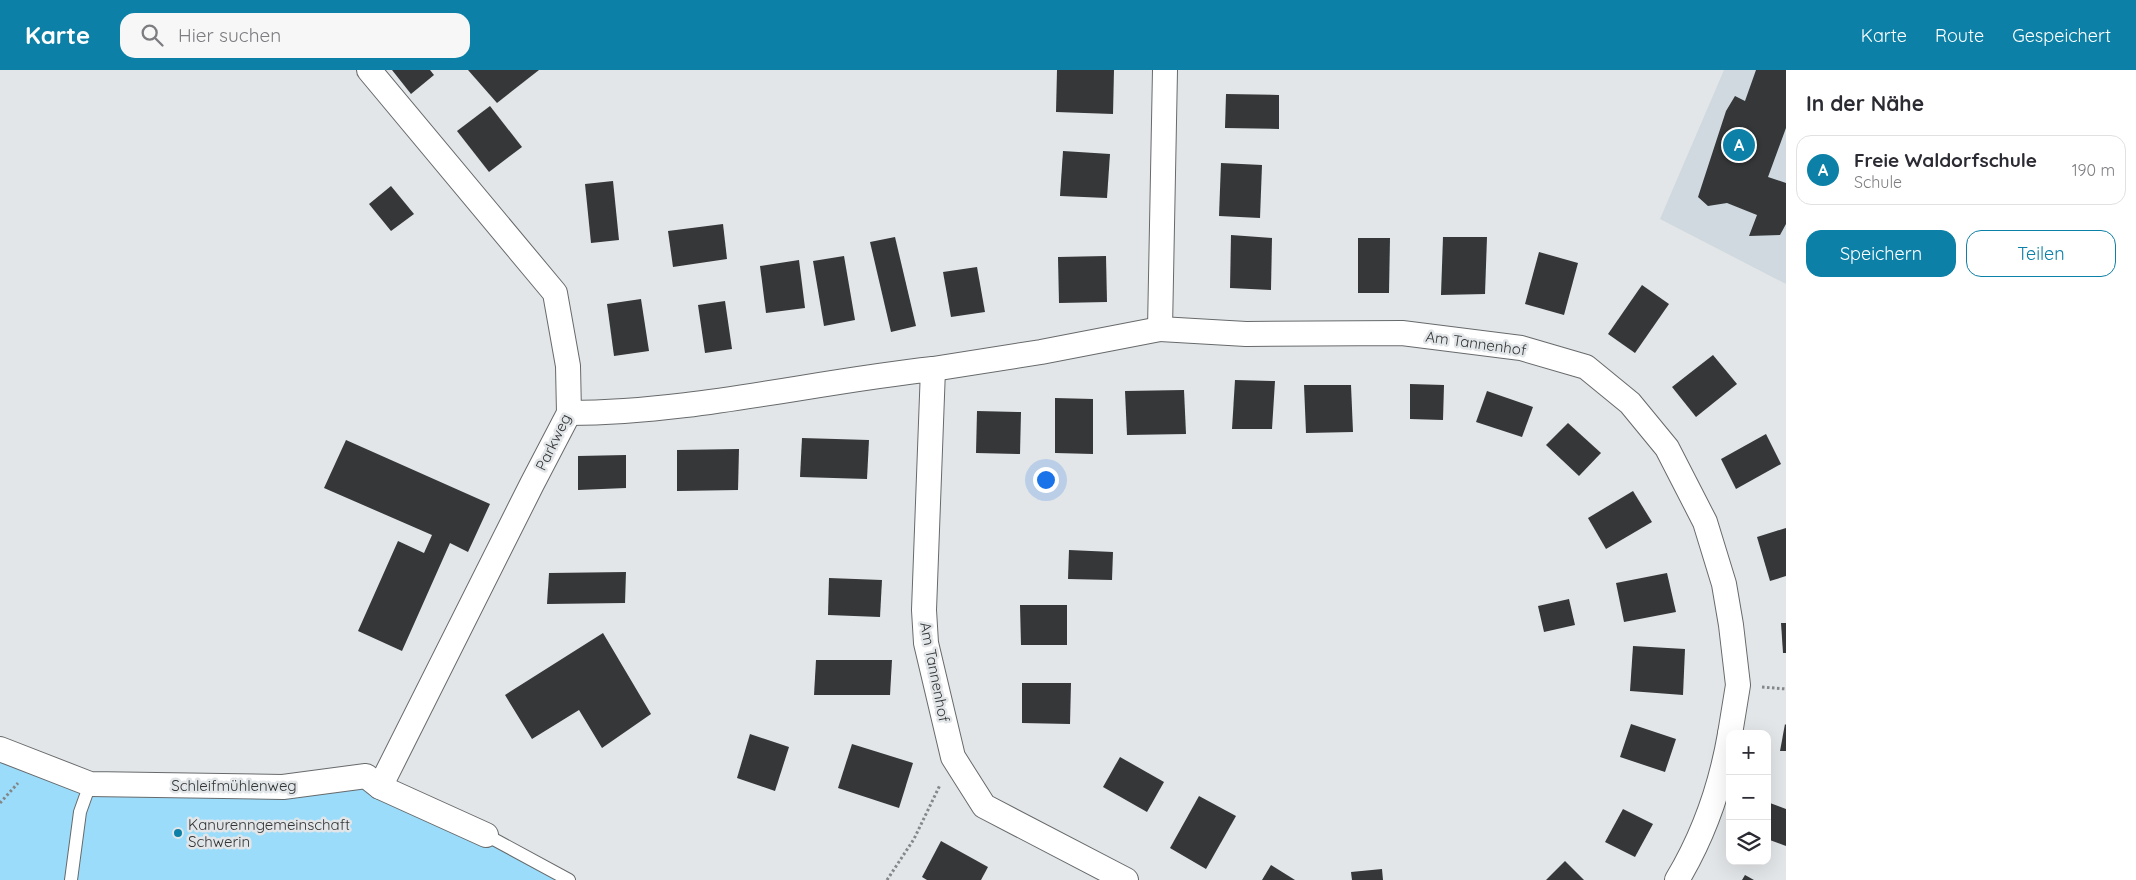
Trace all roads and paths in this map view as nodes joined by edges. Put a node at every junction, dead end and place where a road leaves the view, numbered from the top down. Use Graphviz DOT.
graph roads {
  1 [pos="369,70"];
  2 [pos="1165,70"];
  3 [pos="1160,329"];
  4 [pos="933,369"];
  5 [pos="569,413"];
  6 [pos="1731,730"];
  7 [pos="0,749"];
  8 [pos="1726,756"];
  9 [pos="953,757"];
  10 [pos="90,784"];
  11 [pos="380,787"];
  12 [pos="486,835"];
  13 [pos="71,880"];
  14 [pos="569,880"];
  15 [pos="887,880"];
  16 [pos="1126,880"];
  17 [pos="1677,880"];
  1 -- 5 [label="street, Parkweg"];
  2 -- 3 [label="street"];
  3 -- 4 [label="street, Am Tannenhof"];
  3 -- 6 [label="street, Am Tannenhof"];
  4 -- 5 [label="street, Am Tannenhof"];
  4 -- 9 [label="street, Am Tannenhof"];
  5 -- 11 [label="street, Parkweg"];
  7 -- 10 [label="street, Schleifmühlenweg"];
  8 -- 17 [label="street, Am Tannenhof"];
  9 -- 15 [label="path"];
  9 -- 16 [label="street, Am Tannenhof"];
  10 -- 11 [label="street, Schleifmühlenweg"];
  10 -- 13 [label="lane"];
  11 -- 12 [label="street, Schleifmühlenweg"];
  12 -- 14 [label="lane, Schleifmühlenweg"];
}
